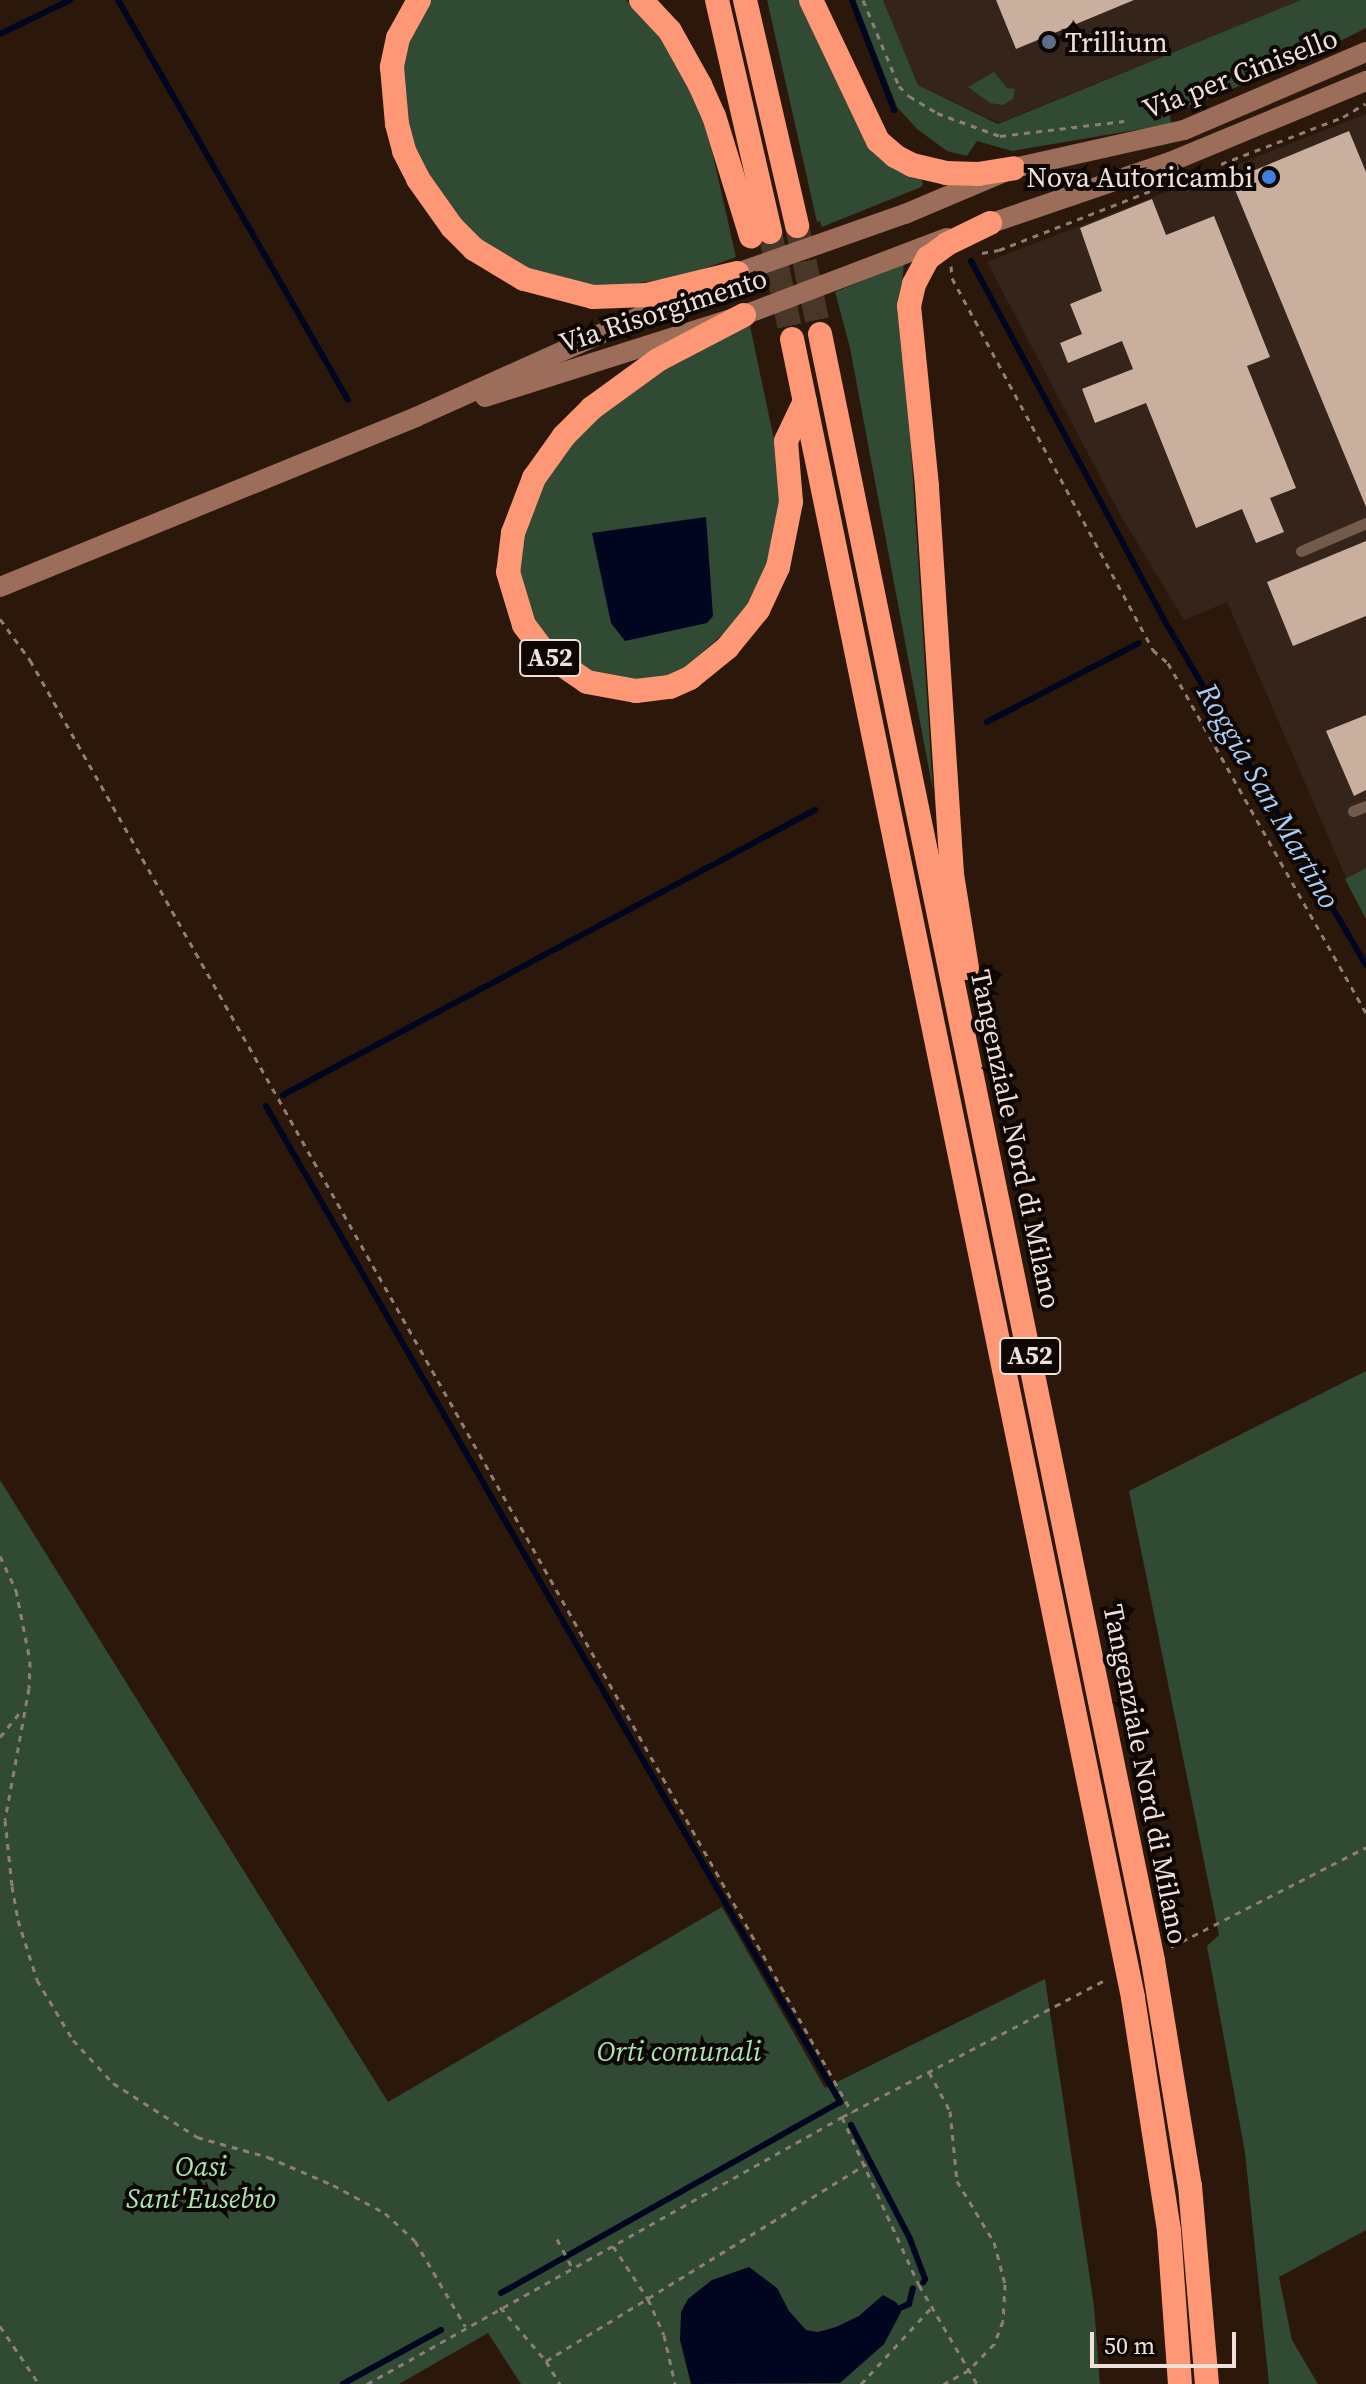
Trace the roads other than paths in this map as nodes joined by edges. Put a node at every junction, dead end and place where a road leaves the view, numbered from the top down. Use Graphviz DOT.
graph roads {
  1 [pos="419,0"];
  2 [pos="641,0"];
  3 [pos="717,0"];
  4 [pos="745,0"];
  5 [pos="811,0"];
  6 [pos="1366,52"];
  7 [pos="1366,81"];
  8 [pos="1014,168"];
  9 [pos="905,214"];
  10 [pos="990,223"];
  11 [pos="797,226"];
  12 [pos="923,246"];
  13 [pos="737,273"];
  14 [pos="744,315"];
  15 [pos="820,334"];
  16 [pos="792,339"];
  17 [pos="805,401"];
  18 [pos="416,417"];
  19 [pos="1366,523"];
  20 [pos="1301,551"];
  21 [pos="0,587"];
  22 [pos="1366,806"];
  23 [pos="1353,811"];
  24 [pos="1038,1396"];
  25 [pos="1180,2384"];
  26 [pos="1207,2384"];
  1 -- 13 [label="highway"];
  2 -- 3 [label="highway"];
  4 -- 11 [label="highway"];
  5 -- 8 [label="highway"];
  6 -- 8 [label="main road, Via per Cinisello"];
  7 -- 10 [label="main road, Via per Cinisello"];
  8 -- 9 [label="main road, Via per Cinisello"];
  9 -- 13 [label="main road, Via Risorgimento"];
  10 -- 12 [label="main road, Via per Cinisello"];
  10 -- 24 [label="highway, A52"];
  12 -- 14 [label="main road, Via Risorgimento"];
  13 -- 18 [label="main road, Via Risorgimento"];
  14 -- 17 [label="highway, A52"];
  14 -- 18 [label="main road, Via Risorgimento"];
  15 -- 24 [label="highway, Tangenziale Nord di Milano / A52"];
  16 -- 17 [label="highway, Tangenziale Nord di Milano / A52"];
  17 -- 25 [label="highway, Tangenziale Nord di Milano / A52"];
  18 -- 21 [label="main road, Via Risorgimento"];
  19 -- 20 [label="lane"];
  22 -- 23 [label="lane"];
  24 -- 26 [label="highway, Tangenziale Nord di Milano / A52"];
}
